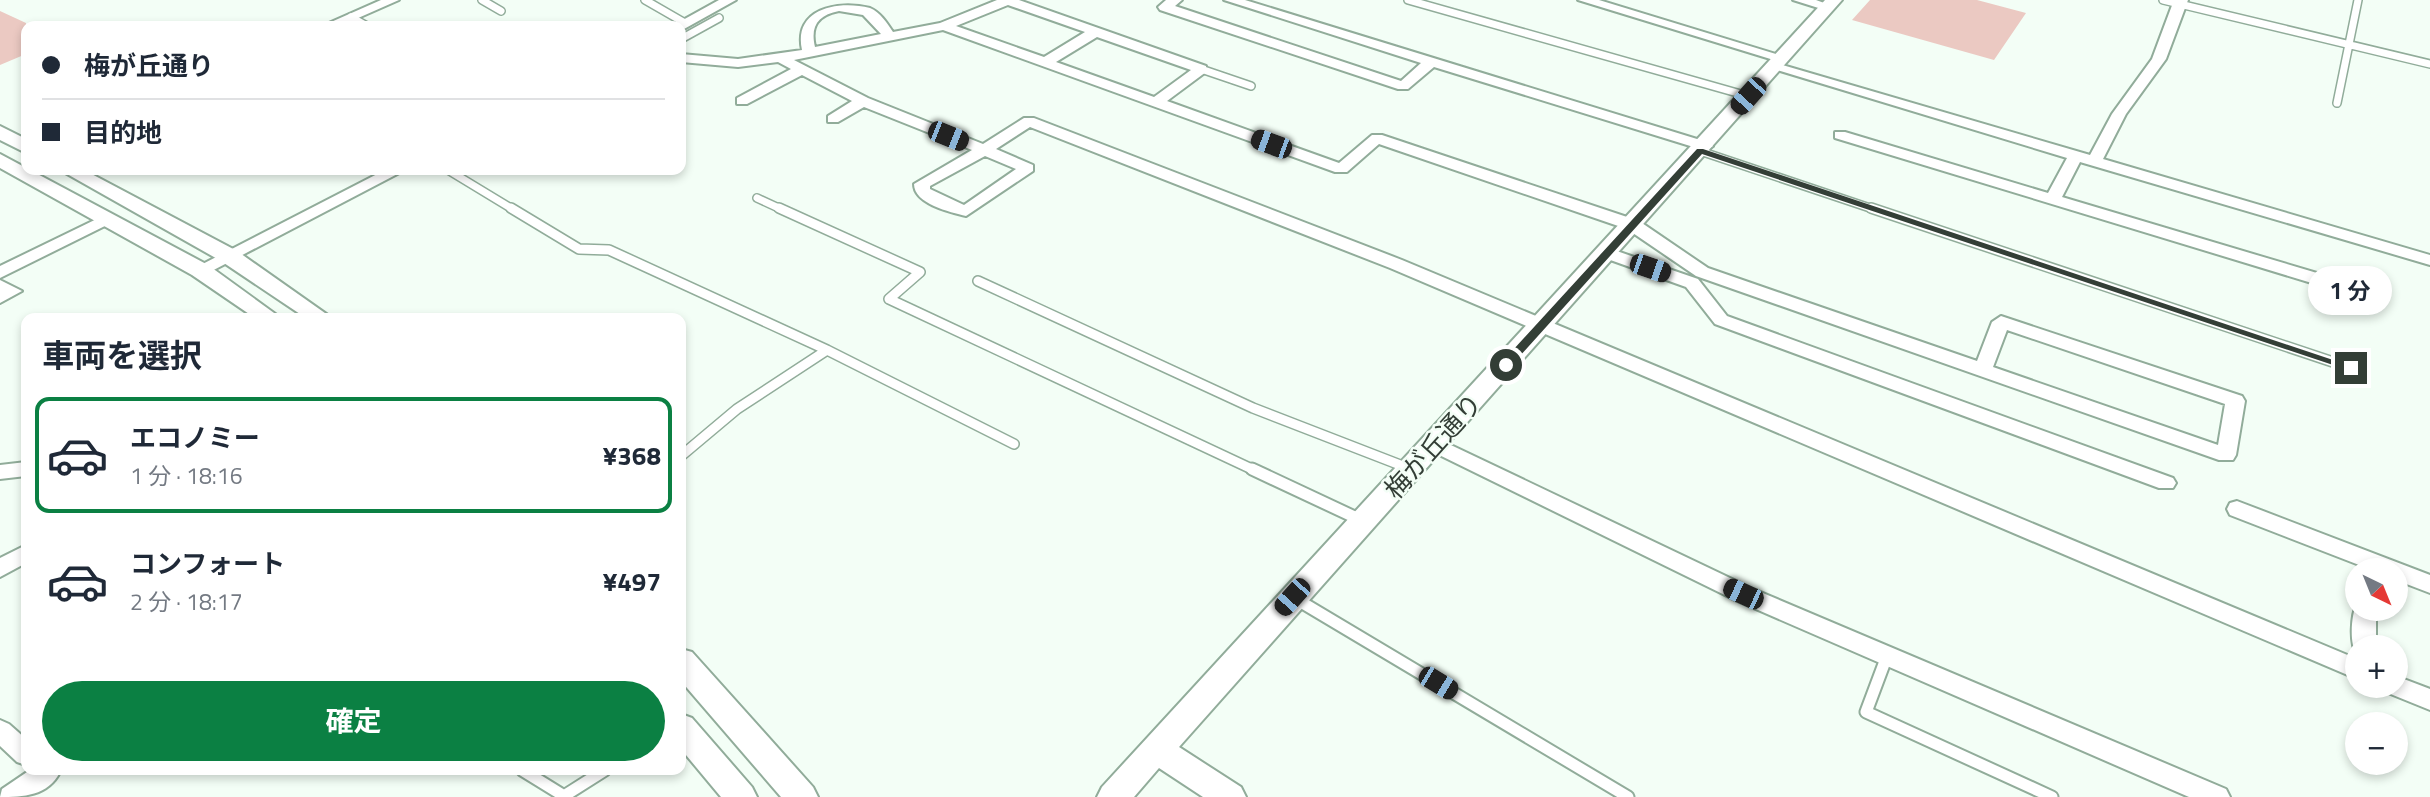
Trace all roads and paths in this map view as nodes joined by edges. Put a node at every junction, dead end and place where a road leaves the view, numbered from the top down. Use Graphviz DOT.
graph roads {
  1 [pos="392,0"];
  2 [pos="482,0"];
  3 [pos="645,0"];
  4 [pos="729,0"];
  5 [pos="1008,0"];
  6 [pos="1175,0"];
  7 [pos="1231,0"];
  8 [pos="1408,0"];
  9 [pos="1585,0"];
  10 [pos="1800,0"];
  11 [pos="2163,0"];
  12 [pos="2358,0"];
  13 [pos="2181,2"];
  14 [pos="1831,4"];
  15 [pos="501,11"];
  16 [pos="351,17"];
  17 [pos="719,18"];
  18 [pos="342,21"];
  19 [pos="358,21"];
  20 [pos="676,21"];
  21 [pos="686,23"];
  22 [pos="944,26"];
  23 [pos="1094,33"];
  24 [pos="686,36"];
  25 [pos="891,38"];
  26 [pos="2349,45"];
  27 [pos="810,52"];
  28 [pos="686,58"];
  29 [pos="780,58"];
  30 [pos="1432,62"];
  31 [pos="1778,62"];
  32 [pos="1044,63"];
  33 [pos="2430,64"];
  34 [pos="1201,69"];
  35 [pos="802,70"];
  36 [pos="1251,86"];
  37 [pos="1748,96"];
  38 [pos="742,101"];
  39 [pos="863,101"];
  40 [pos="1155,103"];
  41 [pos="2337,103"];
  42 [pos="834,119"];
  43 [pos="0,132"];
  44 [pos="1840,135"];
  45 [pos="21,143"];
  46 [pos="1702,148"];
  47 [pos="984,150"];
  48 [pos="2075,157"];
  49 [pos="0,160"];
  50 [pos="2093,163"];
  51 [pos="21,171"];
  52 [pos="28,175"];
  53 [pos="79,175"];
  54 [pos="387,175"];
  55 [pos="457,175"];
  56 [pos="757,198"];
  57 [pos="2053,198"];
  58 [pos="109,218"];
  59 [pos="1633,225"];
  60 [pos="1608,253"];
  61 [pos="229,256"];
  62 [pos="2430,260"];
  63 [pos="200,270"];
  64 [pos="0,273"];
  65 [pos="2321,280"];
  66 [pos="978,281"];
  67 [pos="0,285"];
  68 [pos="0,297"];
  69 [pos="263,313"];
  70 [pos="314,313"];
  71 [pos="1543,325"];
  72 [pos="827,350"];
  73 [pos="2351,368"];
  74 [pos="1983,370"];
  75 [pos="1014,444"];
  76 [pos="1434,444"];
  77 [pos="686,452"];
  78 [pos="1412,469"];
  79 [pos="21,470"];
  80 [pos="0,472"];
  81 [pos="2166,483"];
  82 [pos="2237,509"];
  83 [pos="1366,522"];
  84 [pos="21,556"];
  85 [pos="2350,558"];
  86 [pos="0,568"];
  87 [pos="2408,577"];
  88 [pos="2430,584"];
  89 [pos="1292,597"];
  90 [pos="1886,656"];
  91 [pos="2345,664"];
  92 [pos="686,667"];
  93 [pos="2408,690"];
  94 [pos="2430,700"];
  95 [pos="0,731"];
  96 [pos="686,733"];
  97 [pos="1156,749"];
  98 [pos="21,750"];
  99 [pos="43,775"];
  100 [pos="530,775"];
  101 [pos="597,775"];
  102 [pos="12,797"];
  103 [pos="741,797"];
  104 [pos="802,797"];
  105 [pos="1113,797"];
  106 [pos="1230,797"];
  107 [pos="1628,797"];
  108 [pos="2052,797"];
  109 [pos="2217,797"];
  1 -- 16 [label="street"];
  2 -- 15 [label="lane"];
  3 -- 20 [label="lane"];
  4 -- 21 [label="street"];
  5 -- 22 [label="street"];
  5 -- 23 [label="street"];
  6 -- 30 [label="street"];
  7 -- 30 [label="street"];
  8 -- 37 [label="lane"];
  9 -- 31 [label="street"];
  10 -- 14 [label="street"];
  11 -- 13 [label="lane"];
  12 -- 26 [label="lane"];
  13 -- 26 [label="lane"];
  13 -- 50 [label="street"];
  14 -- 31 [label="street, 梅が丘通り"];
  16 -- 18 [label="street"];
  16 -- 19 [label="lane"];
  17 -- 24 [label="lane"];
  22 -- 25 [label="street"];
  22 -- 32 [label="street"];
  23 -- 32 [label="street"];
  23 -- 34 [label="street"];
  25 -- 27 [label="street"];
  25 -- 27 [label="street"];
  26 -- 33 [label="lane"];
  26 -- 41 [label="lane"];
  27 -- 29 [label="street"];
  28 -- 29 [label="street"];
  29 -- 35 [label="street"];
  30 -- 46 [label="street"];
  31 -- 37 [label="street, 梅が丘通り"];
  31 -- 48 [label="street"];
  32 -- 40 [label="street"];
  34 -- 36 [label="lane"];
  34 -- 40 [label="street"];
  35 -- 38 [label="street"];
  35 -- 39 [label="street"];
  37 -- 46 [label="street, 梅が丘通り"];
  39 -- 42 [label="street"];
  39 -- 47 [label="street"];
  40 -- 59 [label="street"];
  43 -- 45 [label="street"];
  44 -- 57 [label="street"];
  46 -- 59 [label="street, 梅が丘通り"];
  46 -- 73 [label="lane"];
  47 -- 47 [label="street"];
  47 -- 71 [label="street"];
  48 -- 50 [label="street"];
  48 -- 57 [label="street"];
  49 -- 51 [label="street"];
  50 -- 62 [label="street"];
  52 -- 58 [label="street"];
  53 -- 61 [label="street"];
  54 -- 61 [label="street"];
  55 -- 72 [label="lane"];
  56 -- 83 [label="lane"];
  57 -- 65 [label="street"];
  58 -- 63 [label="street"];
  58 -- 64 [label="street"];
  59 -- 60 [label="street, 梅が丘通り"];
  59 -- 74 [label="street"];
  60 -- 71 [label="street, 梅が丘通り"];
  60 -- 81 [label="street"];
  61 -- 63 [label="street"];
  61 -- 70 [label="street"];
  63 -- 69 [label="street"];
  66 -- 78 [label="lane"];
  67 -- 68 [label="street"];
  71 -- 76 [label="street, 梅が丘通り"];
  71 -- 91 [label="street"];
  72 -- 75 [label="lane"];
  72 -- 77 [label="lane"];
  74 -- 74 [label="street"];
  76 -- 78 [label="street, 梅が丘通り"];
  76 -- 90 [label="street"];
  78 -- 83 [label="street, 梅が丘通り"];
  79 -- 80 [label="street"];
  82 -- 85 [label="street"];
  83 -- 89 [label="street, 梅が丘通り"];
  84 -- 86 [label="street"];
  87 -- 88 [label="street"];
  89 -- 97 [label="street, 梅が丘通り"];
  89 -- 107 [label="lane"];
  90 -- 108 [label="lane"];
  90 -- 109 [label="street"];
  92 -- 104 [label="street"];
  93 -- 94 [label="street"];
  95 -- 98 [label="street"];
  96 -- 103 [label="street"];
  97 -- 105 [label="street, 梅が丘通り"];
  97 -- 106 [label="street"];
  99 -- 102 [label="street"];
  100 -- 101 [label="lane"];
}
